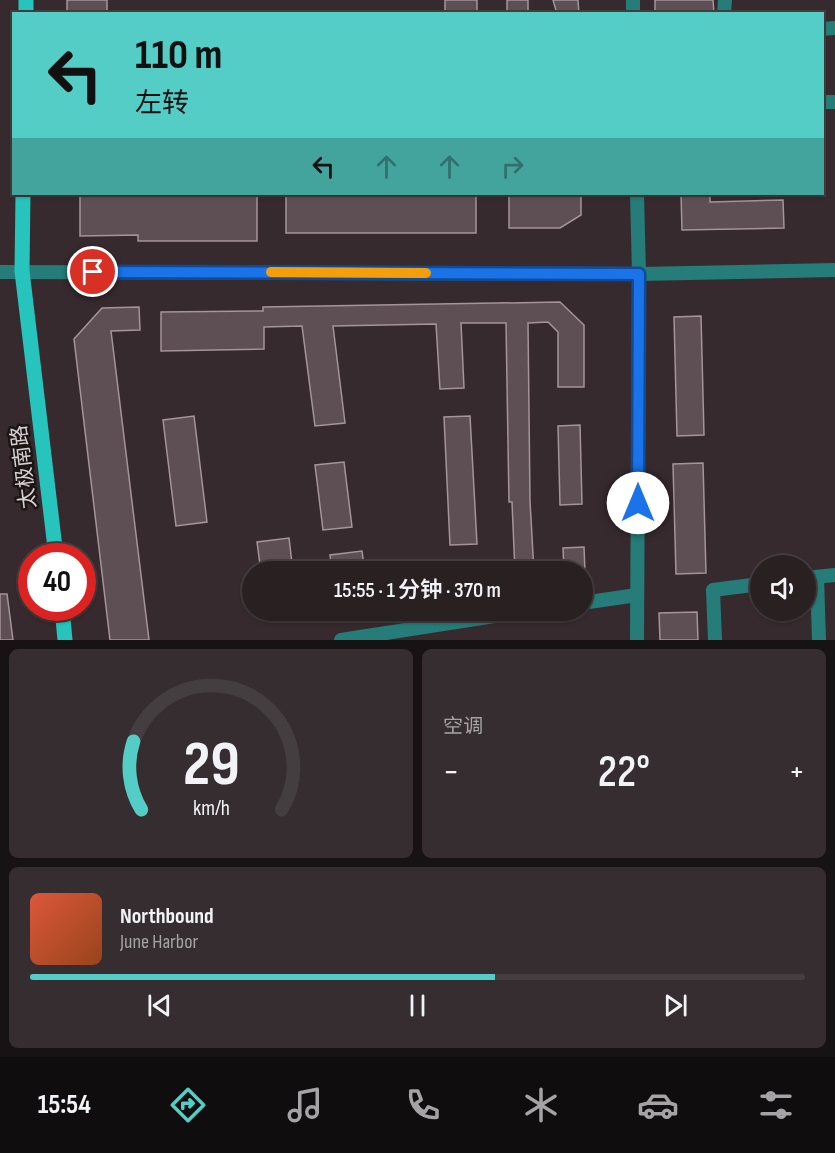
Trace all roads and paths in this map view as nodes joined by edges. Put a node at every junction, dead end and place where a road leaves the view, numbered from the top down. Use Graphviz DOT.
graph roads {
  1 [pos="24,195"];
  2 [pos="637,195"];
  3 [pos="835,270"];
  4 [pos="22,271"];
  5 [pos="0,272"];
  6 [pos="639,274"];
  7 [pos="54,543"];
  8 [pos="835,575"];
  9 [pos="816,577"];
  10 [pos="750,585"];
  11 [pos="637,595"];
  12 [pos="593,601"];
  13 [pos="816,617"];
  14 [pos="63,621"];
  15 [pos="463,621"];
  16 [pos="65,640"];
  17 [pos="341,640"];
  18 [pos="637,640"];
  19 [pos="715,640"];
  20 [pos="819,640"];
  1 -- 4 [label="main road, 太极南路"];
  2 -- 6 [label="street"];
  3 -- 6 [label="street"];
  4 -- 5 [label="street"];
  4 -- 6 [label="street"];
  4 -- 7 [label="main road, 太极南路"];
  6 -- 11 [label="street"];
  8 -- 9 [label="street"];
  10 -- 19 [label="street"];
  11 -- 12 [label="street"];
  11 -- 18 [label="street"];
  13 -- 20 [label="street"];
  14 -- 16 [label="main road"];
  15 -- 17 [label="street"];
}
